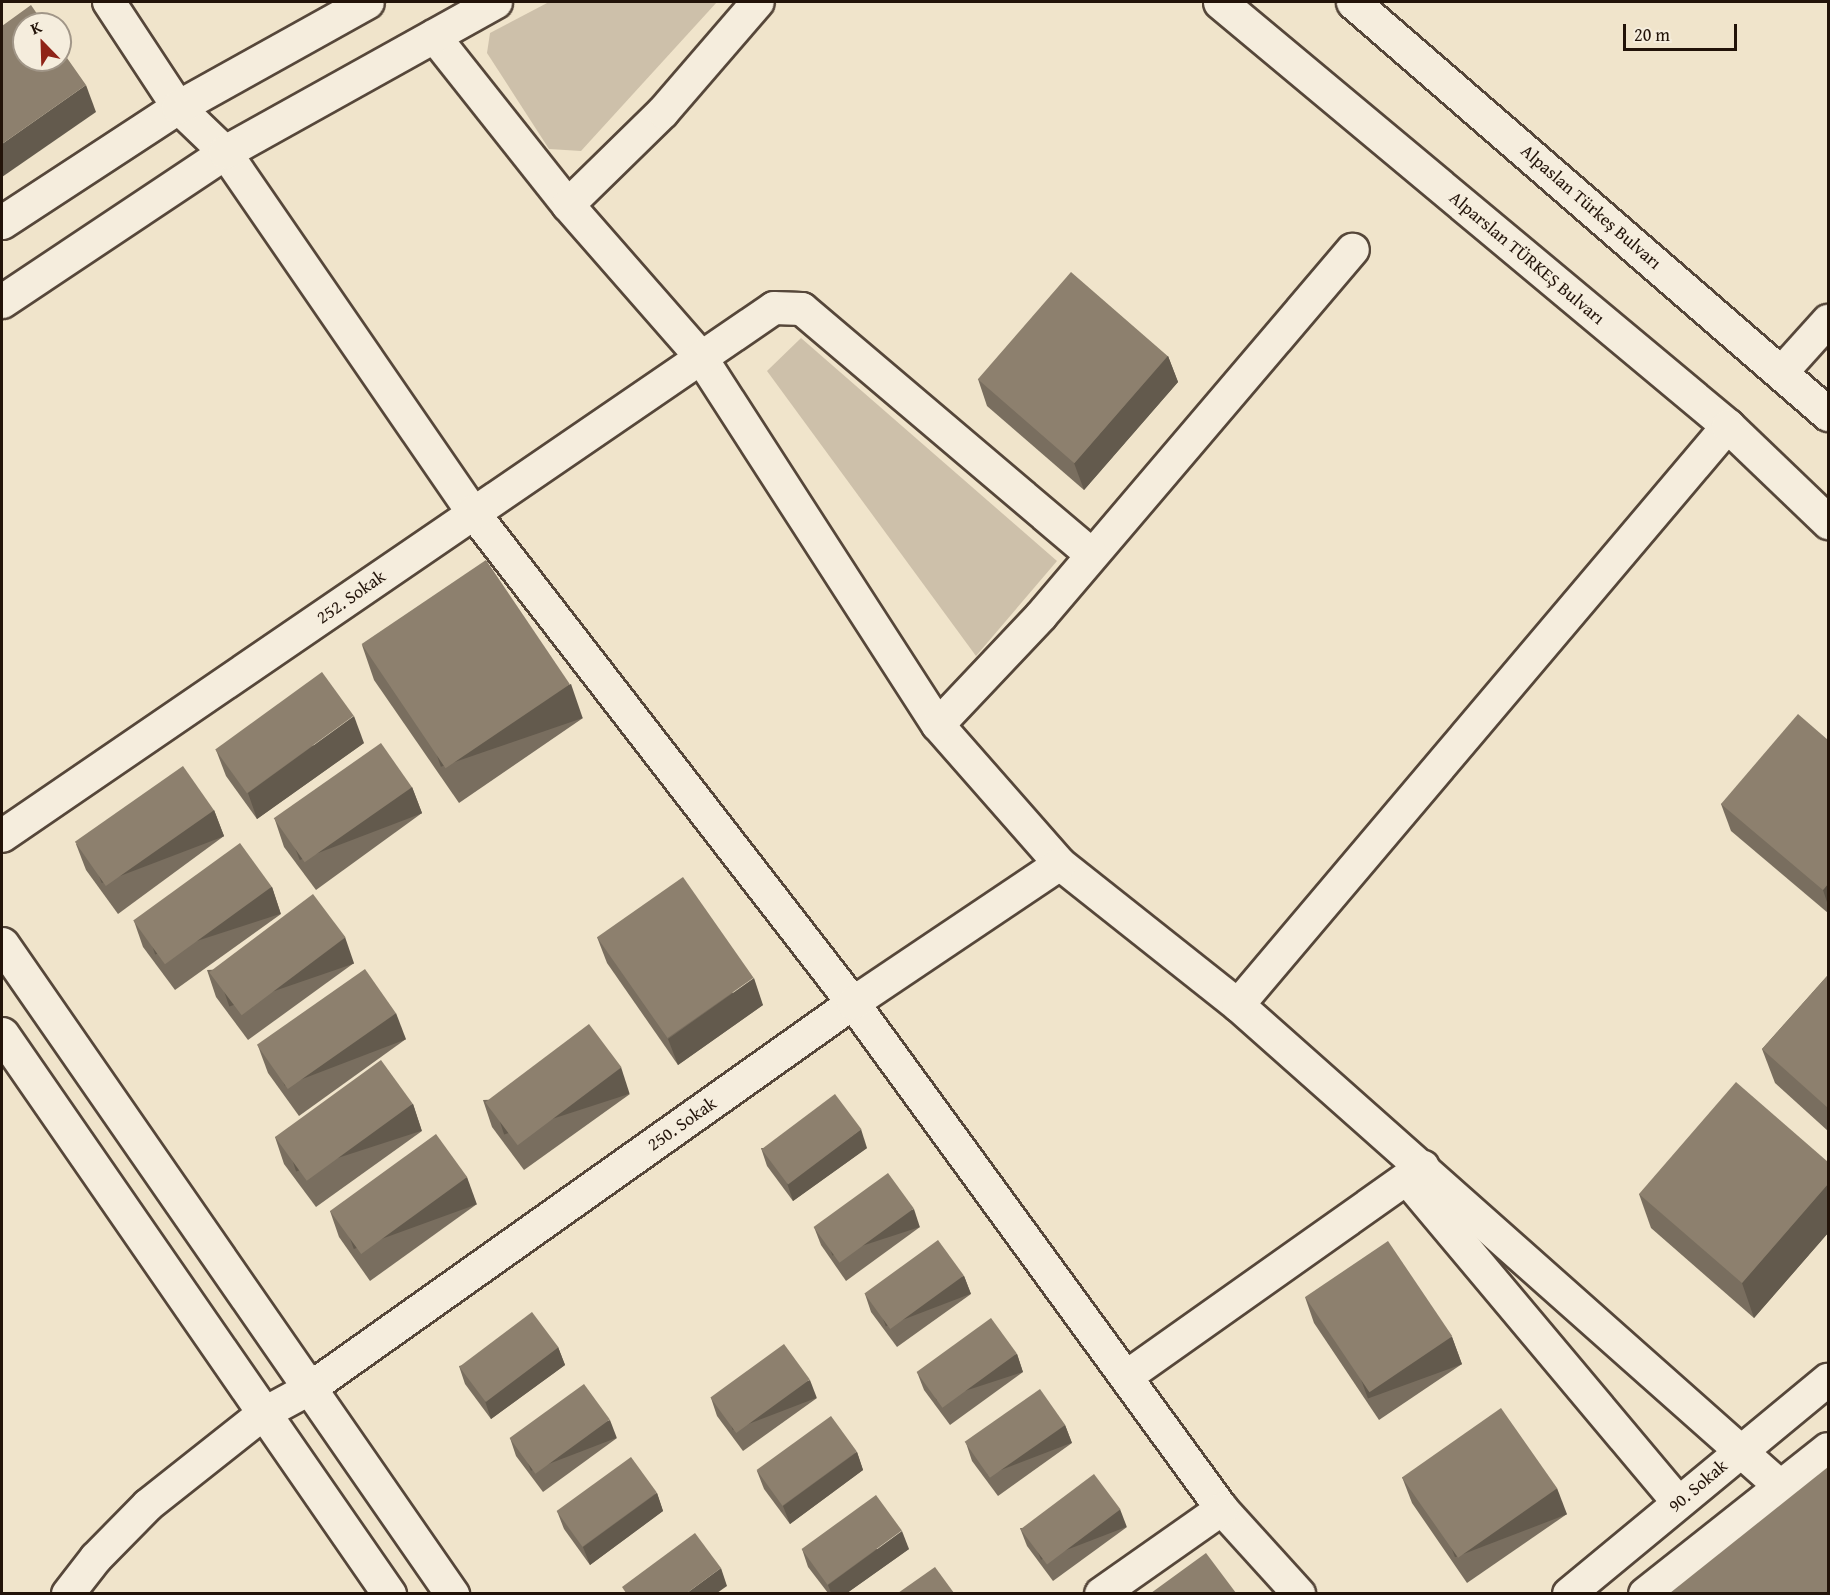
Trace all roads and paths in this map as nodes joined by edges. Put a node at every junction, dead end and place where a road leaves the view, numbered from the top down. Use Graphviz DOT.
graph roads {
  1 [pos="109,2"];
  2 [pos="367,2"];
  3 [pos="495,2"];
  4 [pos="758,2"];
  5 [pos="1220,2"];
  6 [pos="1353,2"];
  7 [pos="434,36"];
  8 [pos="177,107"];
  9 [pos="225,152"];
  10 [pos="568,205"];
  11 [pos="2,222"];
  12 [pos="1353,250"];
  13 [pos="2,301"];
  14 [pos="1828,321"];
  15 [pos="700,356"];
  16 [pos="1782,372"];
  17 [pos="1828,414"];
  18 [pos="1728,426"];
  19 [pos="472,511"];
  20 [pos="1828,522"];
  21 [pos="1092,555"];
  22 [pos="938,725"];
  23 [pos="2,836"];
  24 [pos="1060,864"];
  25 [pos="2,944"];
  26 [pos="853,1003"];
  27 [pos="1238,1005"];
  28 [pos="2,1034"];
  29 [pos="1415,1173"];
  30 [pos="1126,1377"];
  31 [pos="1828,1380"];
  32 [pos="309,1389"];
  33 [pos="263,1414"];
  34 [pos="1742,1449"];
  35 [pos="1828,1449"];
  36 [pos="1781,1487"];
  37 [pos="1678,1502"];
  38 [pos="1222,1509"];
  39 [pos="68,1593"];
  40 [pos="389,1593"];
  41 [pos="452,1593"];
  42 [pos="1101,1593"];
  43 [pos="1299,1593"];
  44 [pos="1569,1593"];
  45 [pos="1645,1593"];
  1 -- 8 [label="street"];
  2 -- 8 [label="street"];
  3 -- 7 [label="street"];
  4 -- 10 [label="street"];
  5 -- 18 [label="street, Alparslan TÜRKEŞ Bulvarı"];
  6 -- 16 [label="street, Alpaslan Türkeş Bulvarı"];
  7 -- 9 [label="street"];
  7 -- 10 [label="street"];
  8 -- 9 [label="street"];
  8 -- 11 [label="street"];
  9 -- 13 [label="street"];
  9 -- 19 [label="street"];
  10 -- 15 [label="street"];
  12 -- 21 [label="street"];
  14 -- 16 [label="street"];
  15 -- 19 [label="street, 252. Sokak"];
  15 -- 21 [label="street, 252. Sokak"];
  15 -- 22 [label="street"];
  16 -- 17 [label="street, Alpaslan Türkeş Bulvarı"];
  18 -- 20 [label="street, Alparslan TÜRKEŞ Bulvarı"];
  18 -- 27 [label="street"];
  19 -- 23 [label="street, 252. Sokak"];
  19 -- 26 [label="street"];
  21 -- 22 [label="street"];
  22 -- 24 [label="street"];
  24 -- 26 [label="street, 250. Sokak"];
  24 -- 27 [label="street"];
  25 -- 32 [label="street"];
  26 -- 30 [label="street"];
  26 -- 32 [label="street, 250. Sokak"];
  27 -- 29 [label="street"];
  28 -- 33 [label="street"];
  29 -- 30 [label="street"];
  29 -- 34 [label="street"];
  29 -- 37 [label="street"];
  30 -- 38 [label="street"];
  31 -- 34 [label="street, 90. Sokak"];
  32 -- 33 [label="street, 250. Sokak"];
  32 -- 41 [label="street"];
  33 -- 39 [label="street, 250. Sokak"];
  33 -- 40 [label="street"];
  34 -- 36 [label="street"];
  34 -- 37 [label="street, 90. Sokak"];
  35 -- 36 [label="street"];
  36 -- 45 [label="street"];
  37 -- 44 [label="street, 90. Sokak"];
  38 -- 42 [label="street"];
  38 -- 43 [label="street"];
}
